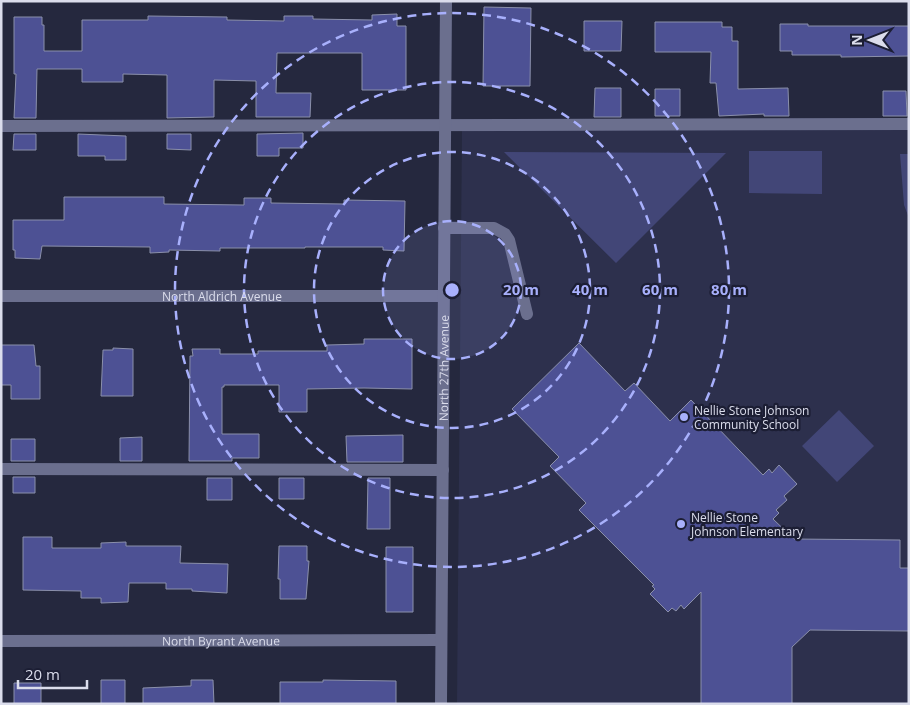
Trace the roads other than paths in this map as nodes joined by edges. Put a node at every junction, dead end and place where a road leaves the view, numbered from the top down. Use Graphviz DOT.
graph roads {
  1 [pos="446,1"];
  2 [pos="909,124"];
  3 [pos="446,125"];
  4 [pos="1,126"];
  5 [pos="444,228"];
  6 [pos="1,296"];
  7 [pos="444,296"];
  8 [pos="527,314"];
  9 [pos="1,469"];
  10 [pos="443,470"];
  11 [pos="441,640"];
  12 [pos="1,641"];
  13 [pos="441,704"];
  1 -- 3 [label="street, North 27th Avenue"];
  2 -- 3 [label="street"];
  3 -- 4 [label="street"];
  3 -- 5 [label="street, North 27th Avenue"];
  5 -- 7 [label="street, North 27th Avenue"];
  5 -- 8 [label="street"];
  6 -- 7 [label="street, North Aldrich Avenue"];
  7 -- 10 [label="street, North 27th Avenue"];
  9 -- 10 [label="street"];
  10 -- 11 [label="street, North 27th Avenue"];
  11 -- 12 [label="street, North Byrant Avenue"];
  11 -- 13 [label="street, North 27th Avenue"];
}
